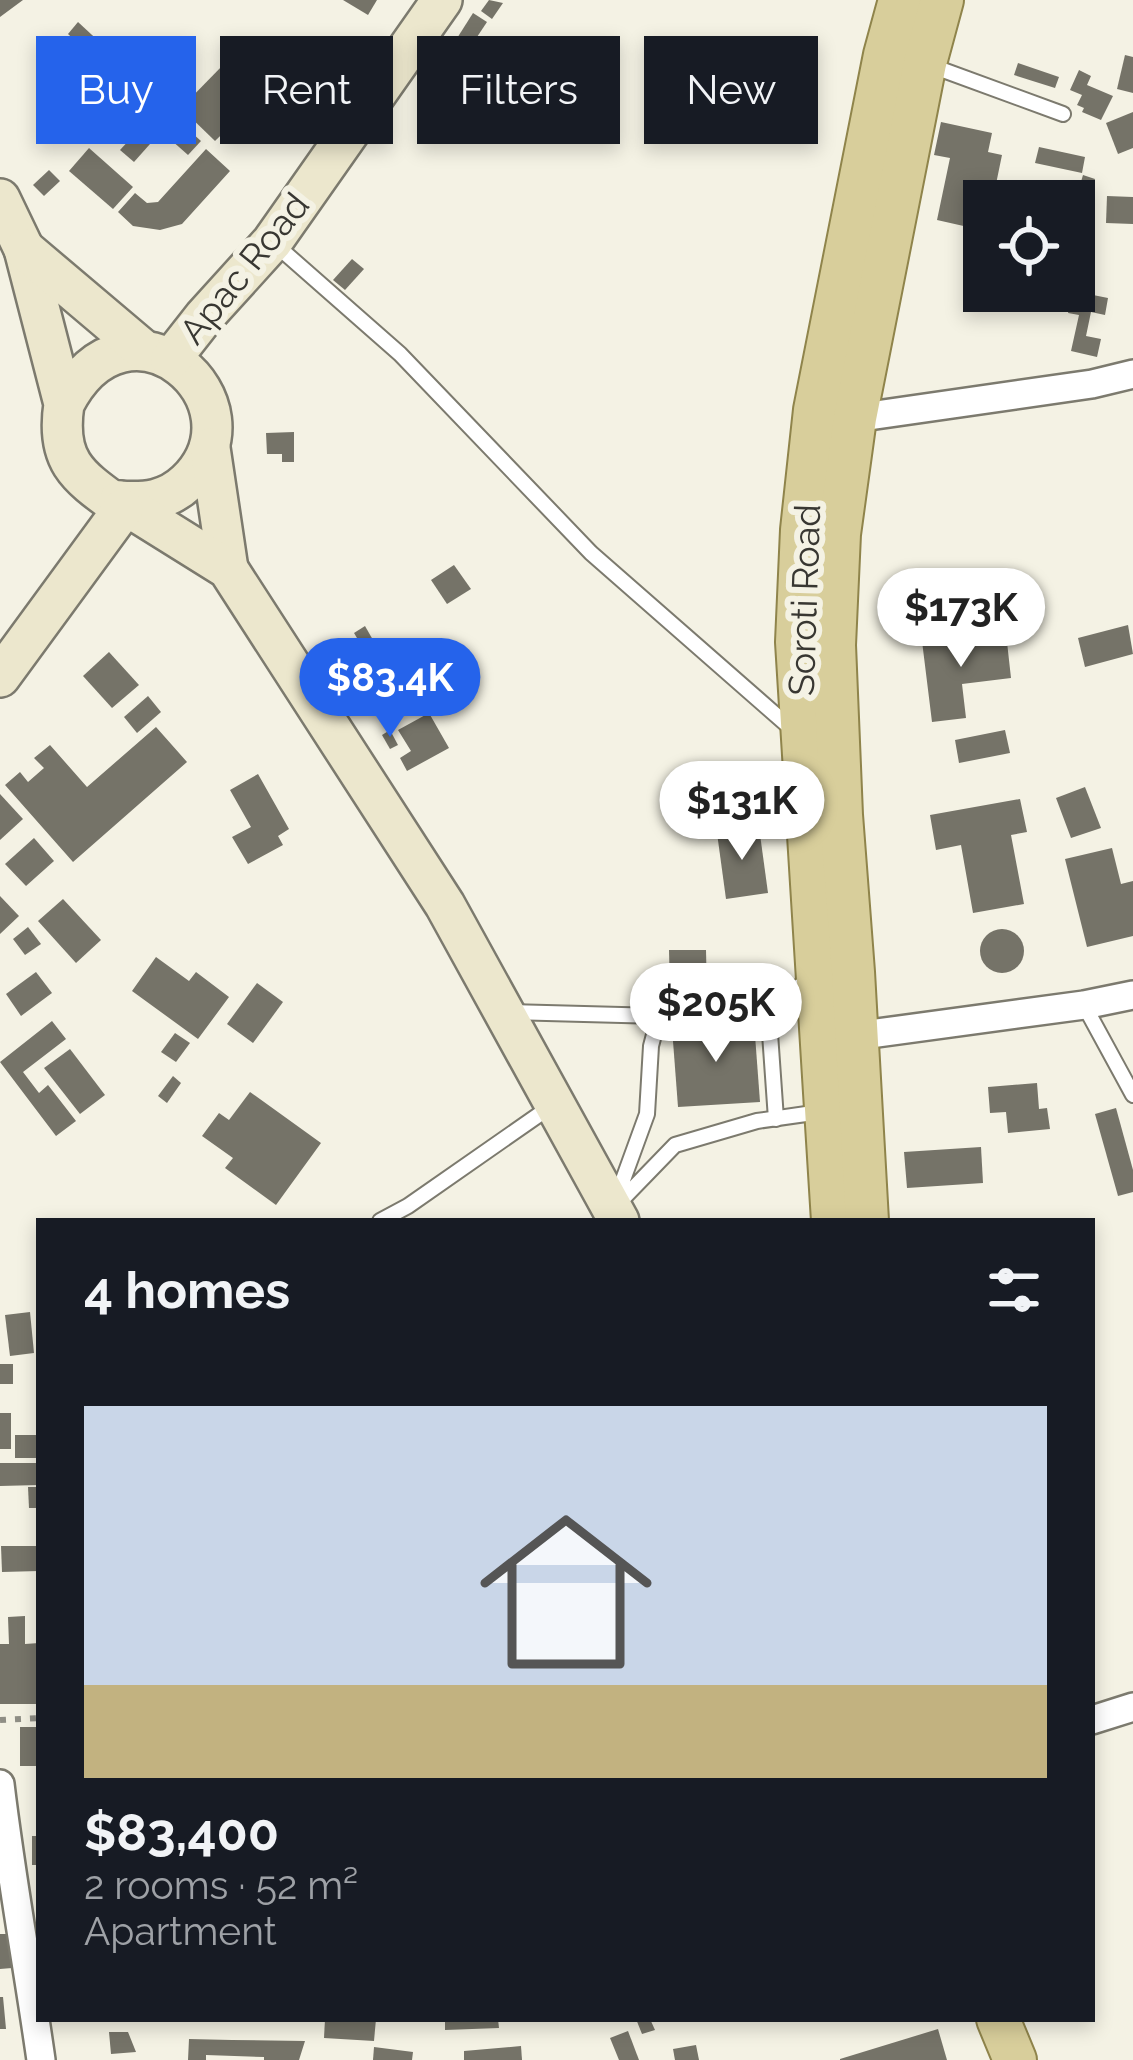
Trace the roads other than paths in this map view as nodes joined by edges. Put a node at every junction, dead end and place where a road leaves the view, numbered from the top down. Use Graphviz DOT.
graph roads {
  1 [pos="442,0"];
  2 [pos="900,0"];
  3 [pos="942,0"];
  4 [pos="905,59"];
  5 [pos="1063,114"];
  6 [pos="0,199"];
  7 [pos="272,242"];
  8 [pos="24,248"];
  9 [pos="156,354"];
  10 [pos="1133,374"];
  11 [pos="64,404"];
  12 [pos="835,414"];
  13 [pos="209,448"];
  14 [pos="121,504"];
  15 [pos="228,569"];
  16 [pos="0,677"];
  17 [pos="801,736"];
  18 [pos="820,974"];
  19 [pos="1133,995"];
  20 [pos="768,1005"];
  21 [pos="1084,1005"];
  22 [pos="504,1012"];
  23 [pos="659,1016"];
  24 [pos="855,1036"];
  25 [pos="1133,1095"];
  26 [pos="554,1104"];
  27 [pos="825,1111"];
  28 [pos="776,1119"];
  29 [pos="616,1215"];
  30 [pos="386,1218"];
  31 [pos="833,1218"];
  32 [pos="867,1218"];
  33 [pos="1133,1707"];
  34 [pos="1095,1719"];
  35 [pos="0,1784"];
  36 [pos="999,2022"];
  37 [pos="41,2060"];
  38 [pos="1015,2060"];
  1 -- 7 [label="street, Apac Road"];
  2 -- 4 [label="main road"];
  3 -- 4 [label="main road"];
  4 -- 5 [label="lane"];
  4 -- 12 [label="main road"];
  6 -- 8 [label="street"];
  7 -- 9 [label="street, Apac Road"];
  7 -- 17 [label="lane"];
  8 -- 9 [label="street"];
  8 -- 11 [label="street"];
  9 -- 11 [label="street"];
  9 -- 13 [label="street"];
  10 -- 12 [label="street"];
  11 -- 14 [label="street"];
  12 -- 17 [label="main road, Soroti Road"];
  12 -- 24 [label="main road, Soroti Road"];
  13 -- 14 [label="street"];
  13 -- 15 [label="street"];
  14 -- 15 [label="street"];
  14 -- 16 [label="street"];
  15 -- 22 [label="street"];
  17 -- 18 [label="main road, Soroti Road"];
  18 -- 20 [label="lane"];
  18 -- 27 [label="main road, Soroti Road"];
  19 -- 21 [label="street"];
  20 -- 23 [label="lane"];
  20 -- 28 [label="lane"];
  21 -- 24 [label="street"];
  21 -- 25 [label="lane"];
  22 -- 23 [label="lane"];
  22 -- 26 [label="street"];
  23 -- 29 [label="lane"];
  24 -- 32 [label="main road, Soroti Road"];
  26 -- 29 [label="street"];
  26 -- 30 [label="lane"];
  27 -- 28 [label="lane"];
  27 -- 31 [label="main road, Soroti Road"];
  28 -- 29 [label="lane"];
  33 -- 34 [label="street"];
  35 -- 37 [label="street"];
  36 -- 38 [label="main road"];
}
